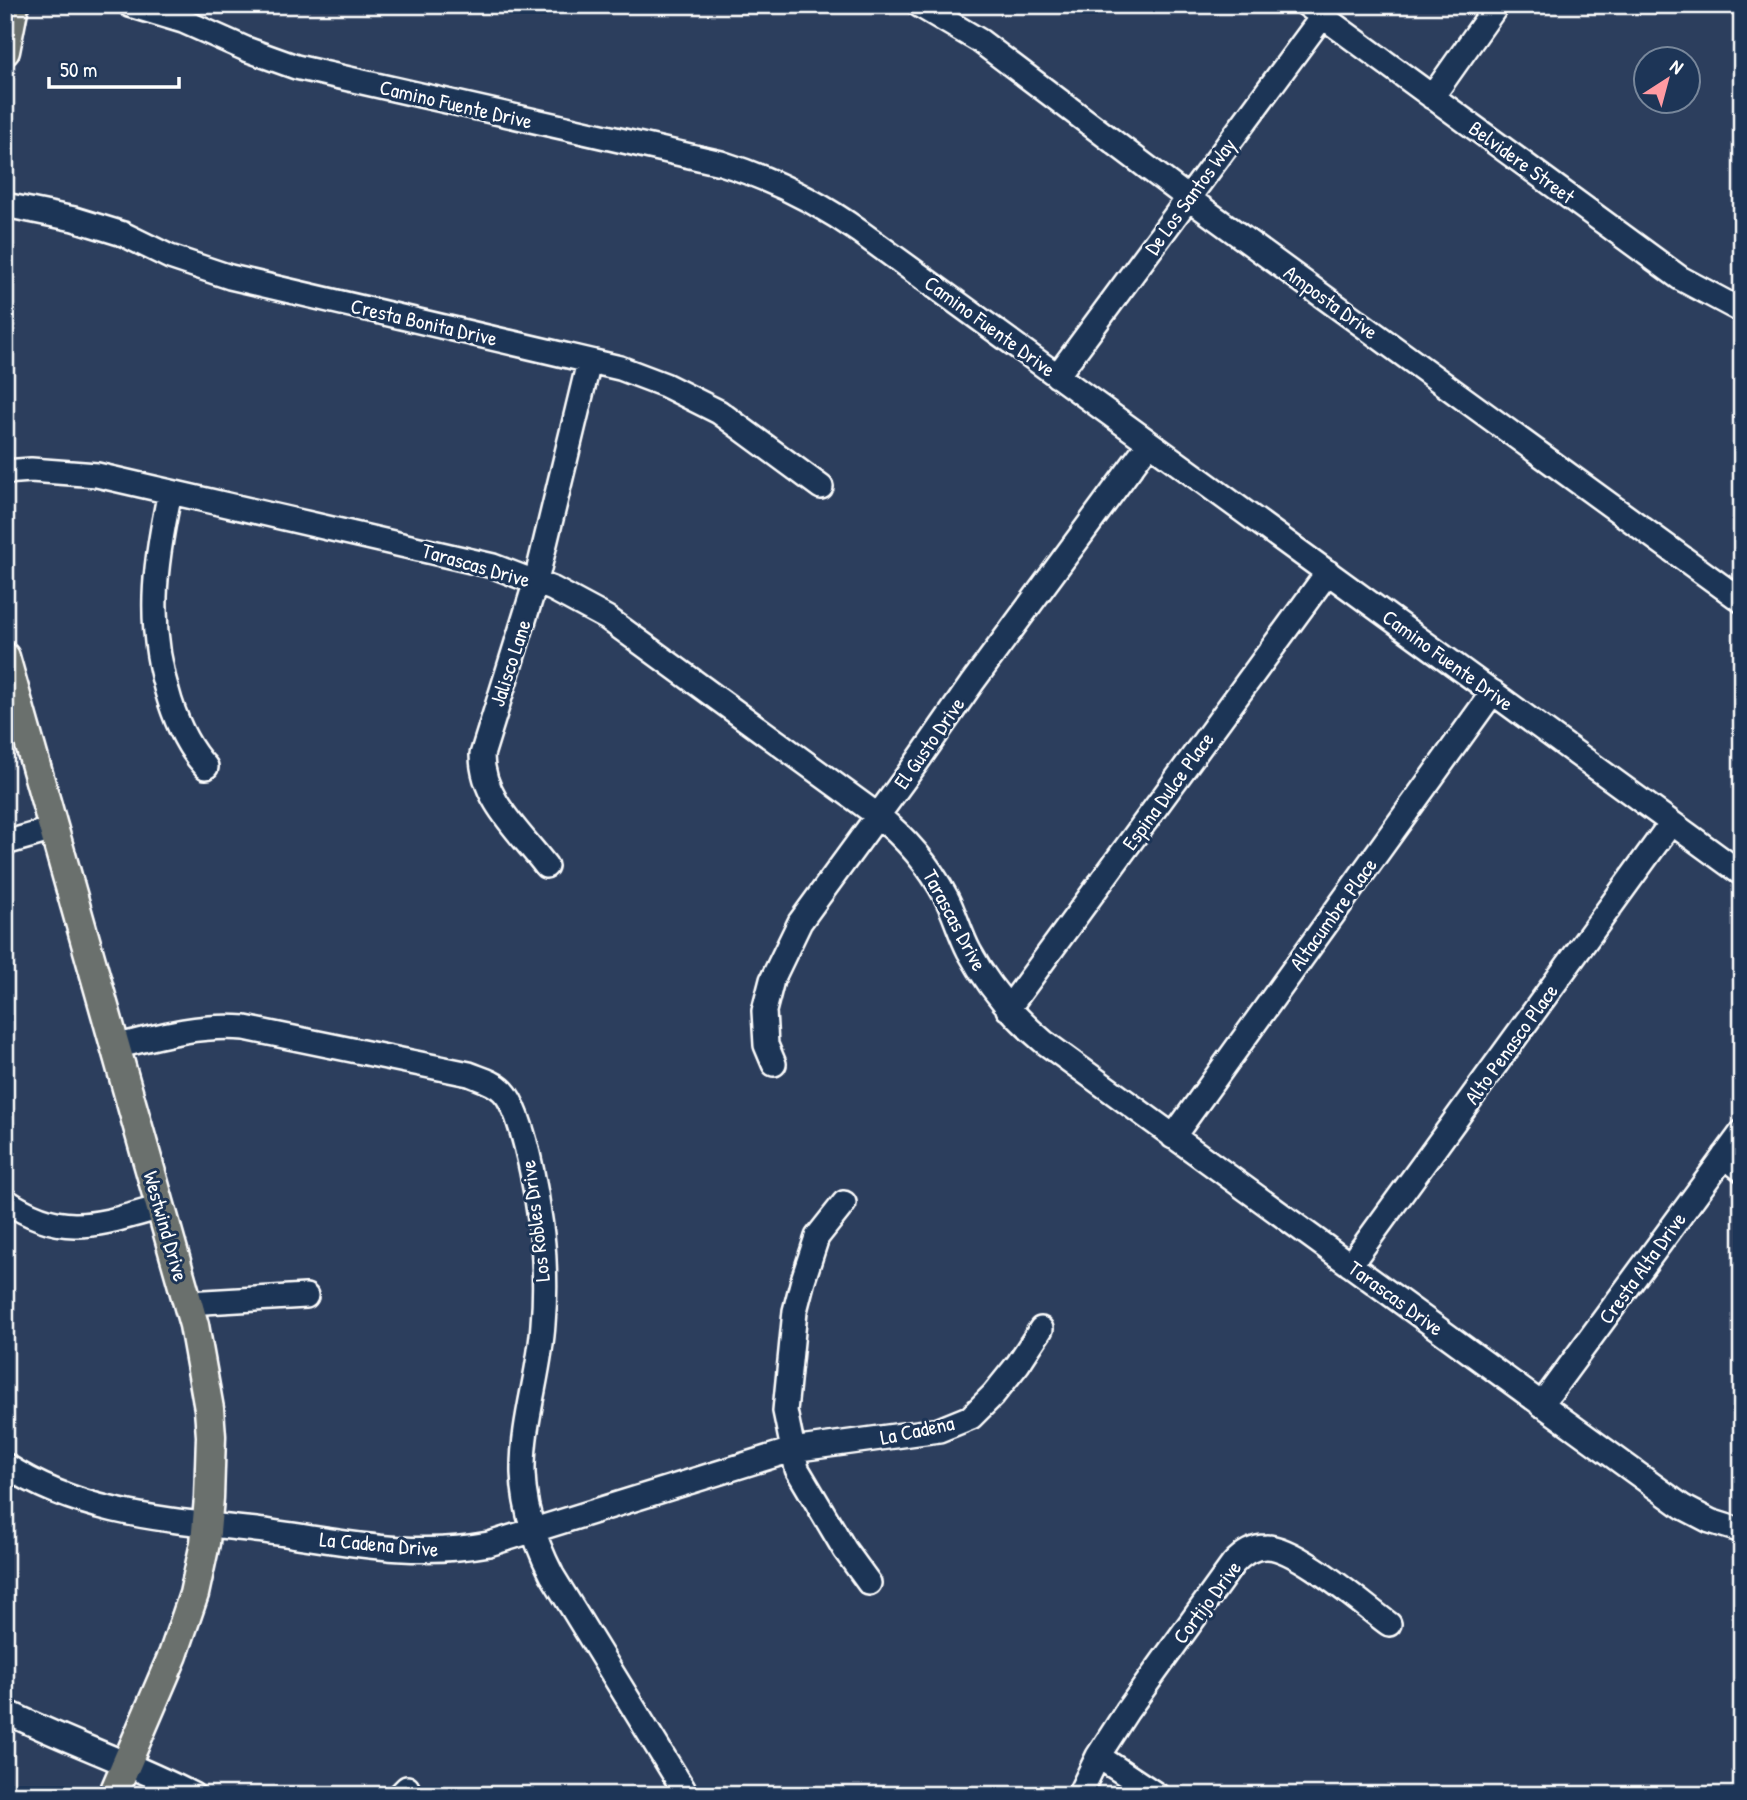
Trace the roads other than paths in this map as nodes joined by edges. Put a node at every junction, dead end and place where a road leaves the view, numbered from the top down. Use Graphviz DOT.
graph roads {
  1 [pos="14,5"];
  2 [pos="130,5"];
  3 [pos="919,5"];
  4 [pos="1497,5"];
  5 [pos="1315,11"];
  6 [pos="5,51"];
  7 [pos="1432,97"];
  8 [pos="1188,198"];
  9 [pos="5,205"];
  10 [pos="1742,311"];
  11 [pos="589,362"];
  12 [pos="1057,376"];
  13 [pos="1149,443"];
  14 [pos="5,472"];
  15 [pos="821,486"];
  16 [pos="170,492"];
  17 [pos="1328,572"];
  18 [pos="536,581"];
  19 [pos="1742,601"];
  20 [pos="5,657"];
  21 [pos="1493,692"];
  22 [pos="206,767"];
  23 [pos="877,814"];
  24 [pos="1671,823"];
  25 [pos="54,829"];
  26 [pos="5,843"];
  27 [pos="546,866"];
  28 [pos="1742,874"];
  29 [pos="1008,1009"];
  30 [pos="115,1047"];
  31 [pos="774,1064"];
  32 [pos="1742,1132"];
  33 [pos="1173,1137"];
  34 [pos="1733,1163"];
  35 [pos="5,1200"];
  36 [pos="844,1203"];
  37 [pos="161,1207"];
  38 [pos="1350,1265"];
  39 [pos="306,1296"];
  40 [pos="188,1303"];
  41 [pos="1041,1329"];
  42 [pos="1541,1405"];
  43 [pos="792,1450"];
  44 [pos="5,1465"];
  45 [pos="206,1526"];
  46 [pos="532,1530"];
  47 [pos="1742,1531"];
  48 [pos="869,1583"];
  49 [pos="1389,1624"];
  50 [pos="5,1712"];
  51 [pos="1097,1756"];
  52 [pos="126,1764"];
  53 [pos="113,1795"];
  54 [pos="193,1795"];
  55 [pos="687,1795"];
  56 [pos="1079,1795"];
  57 [pos="1157,1795"];
  1 -- 6 [label="main road"];
  2 -- 12 [label="street, Camino Fuente Drive"];
  3 -- 8 [label="street, Amposta Drive"];
  4 -- 7 [label="street"];
  5 -- 7 [label="street, Belvidere Street"];
  5 -- 8 [label="street, De Los Santos Way"];
  7 -- 10 [label="street, Belvidere Street"];
  8 -- 12 [label="street, De Los Santos Way"];
  8 -- 19 [label="street, Amposta Drive"];
  9 -- 11 [label="street, Cresta Bonita Drive"];
  11 -- 15 [label="street, Cresta Bonita Drive"];
  11 -- 18 [label="street, Jalisco Lane"];
  12 -- 13 [label="street, Camino Fuente Drive"];
  13 -- 17 [label="street, Camino Fuente Drive"];
  13 -- 23 [label="street, El Gusto Drive"];
  14 -- 16 [label="street, Tarascas Drive"];
  16 -- 18 [label="street, Tarascas Drive"];
  16 -- 22 [label="street"];
  17 -- 21 [label="street, Camino Fuente Drive"];
  17 -- 29 [label="street, Espina Dulce Place"];
  18 -- 23 [label="street, Tarascas Drive"];
  18 -- 27 [label="street, Jalisco Lane"];
  20 -- 25 [label="main road, Westwind Drive"];
  21 -- 24 [label="street, Camino Fuente Drive"];
  21 -- 33 [label="street, Altacumbre Place"];
  23 -- 29 [label="street, Tarascas Drive"];
  23 -- 31 [label="street, El Gusto Drive"];
  24 -- 28 [label="street, Camino Fuente Drive"];
  24 -- 38 [label="street, Alto Penasco Place"];
  25 -- 26 [label="street"];
  25 -- 30 [label="main road, Westwind Drive"];
  29 -- 33 [label="street, Tarascas Drive"];
  30 -- 37 [label="main road, Westwind Drive"];
  30 -- 46 [label="street, Los Robles Drive"];
  32 -- 34 [label="street, Cresta Alta Drive"];
  33 -- 38 [label="street, Tarascas Drive"];
  34 -- 42 [label="street, Cresta Alta Drive"];
  35 -- 37 [label="street"];
  36 -- 43 [label="street"];
  37 -- 40 [label="main road, Westwind Drive"];
  38 -- 42 [label="street, Tarascas Drive"];
  39 -- 40 [label="street"];
  40 -- 45 [label="main road, Westwind Drive"];
  41 -- 43 [label="street, La Cadena"];
  42 -- 47 [label="street, Tarascas Drive"];
  43 -- 46 [label="street, La Cadena Drive"];
  43 -- 48 [label="street"];
  44 -- 45 [label="street, La Cadena Drive"];
  45 -- 46 [label="street, La Cadena Drive"];
  45 -- 52 [label="main road, Westwind Drive"];
  46 -- 55 [label="street, Los Robles Drive"];
  49 -- 51 [label="street, Cortijo Drive"];
  50 -- 52 [label="street"];
  51 -- 56 [label="street, Cortijo Drive"];
  51 -- 57 [label="street"];
  52 -- 53 [label="main road, Westwind Drive"];
  52 -- 54 [label="street"];
}
